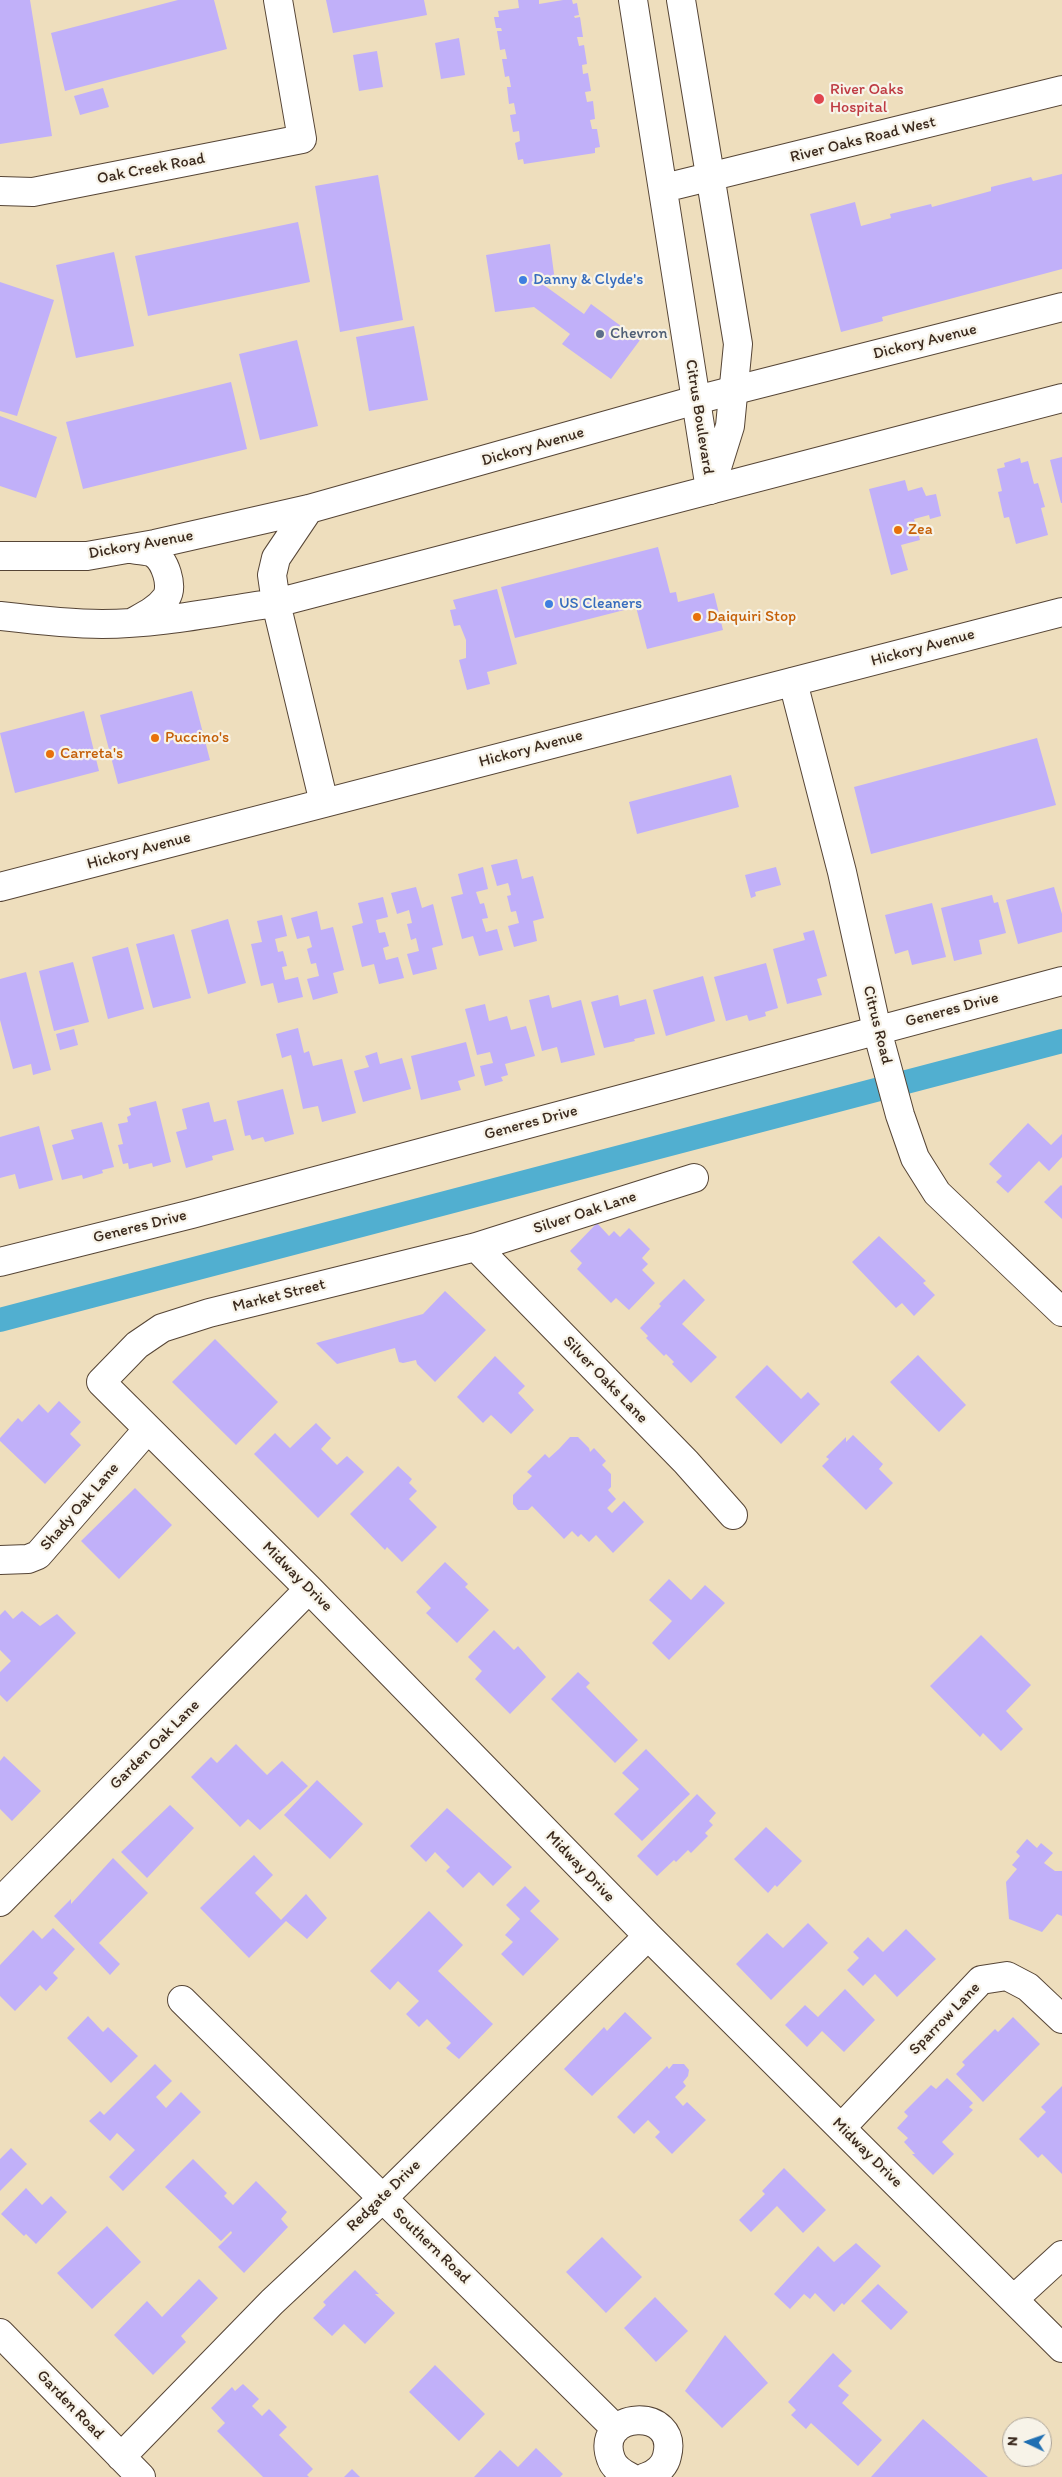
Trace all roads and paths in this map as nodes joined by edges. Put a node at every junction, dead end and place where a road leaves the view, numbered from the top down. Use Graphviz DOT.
graph roads {
  1 [pos="278,0"];
  2 [pos="633,0"];
  3 [pos="681,0"];
  4 [pos="1062,90"];
  5 [pos="710,178"];
  6 [pos="664,188"];
  7 [pos="0,192"];
  8 [pos="1062,307"];
  9 [pos="734,390"];
  10 [pos="1062,398"];
  11 [pos="696,400"];
  12 [pos="710,490"];
  13 [pos="309,510"];
  14 [pos="127,549"];
  15 [pos="0,556"];
  16 [pos="276,603"];
  17 [pos="1062,612"];
  18 [pos="0,616"];
  19 [pos="135,621"];
  20 [pos="793,682"];
  21 [pos="324,803"];
  22 [pos="0,887"];
  23 [pos="1062,981"];
  24 [pos="879,1036"];
  25 [pos="694,1178"];
  26 [pos="476,1247"];
  27 [pos="0,1262"];
  28 [pos="1062,1312"];
  29 [pos="101,1382"];
  30 [pos="148,1430"];
  31 [pos="732,1515"];
  32 [pos="0,1560"];
  33 [pos="309,1589"];
  34 [pos="0,1902"];
  35 [pos="648,1936"];
  36 [pos="182,2000"];
  37 [pos="1062,2019"];
  38 [pos="842,2128"];
  39 [pos="382,2198"];
  40 [pos="1062,2255"];
  41 [pos="1014,2299"];
  42 [pos="0,2333"];
  43 [pos="1062,2348"];
  44 [pos="616,2429"];
  45 [pos="121,2457"];
  46 [pos="141,2477"];
  47 [pos="630,2477"];
  48 [pos="646,2477"];
  1 -- 7 [label="street, Oak Creek Road"];
  2 -- 6 [label="street, Citrus Boulevard"];
  3 -- 5 [label="street, Citrus Boulevard"];
  4 -- 5 [label="street, River Oaks Road West"];
  5 -- 6 [label="street, River Oaks Road West"];
  5 -- 9 [label="street, Citrus Boulevard"];
  6 -- 11 [label="street, Citrus Boulevard"];
  8 -- 9 [label="street, Dickory Avenue"];
  9 -- 11 [label="street, Dickory Avenue"];
  9 -- 12 [label="street, Citrus Boulevard"];
  10 -- 12 [label="street"];
  11 -- 12 [label="street, Citrus Boulevard"];
  11 -- 13 [label="street, Dickory Avenue"];
  12 -- 16 [label="street"];
  13 -- 14 [label="street, Dickory Avenue"];
  13 -- 16 [label="street"];
  14 -- 15 [label="street, Dickory Avenue"];
  14 -- 19 [label="street"];
  16 -- 19 [label="street"];
  16 -- 21 [label="street"];
  17 -- 20 [label="street, Hickory Avenue"];
  18 -- 19 [label="street"];
  20 -- 21 [label="street, Hickory Avenue"];
  20 -- 24 [label="street, Citrus Road"];
  21 -- 22 [label="street, Hickory Avenue"];
  23 -- 24 [label="street, Generes Drive"];
  24 -- 27 [label="street, Generes Drive"];
  24 -- 28 [label="street, Citrus Road"];
  25 -- 26 [label="street, Silver Oak Lane"];
  26 -- 29 [label="street, Market Street"];
  26 -- 31 [label="street, Silver Oaks Lane"];
  29 -- 30 [label="street, Midway Drive"];
  30 -- 32 [label="street, Shady Oak Lane"];
  30 -- 33 [label="street, Midway Drive"];
  33 -- 34 [label="street, Garden Oak Lane"];
  33 -- 35 [label="street, Midway Drive"];
  35 -- 38 [label="street, Midway Drive"];
  35 -- 39 [label="street, Redgate Drive"];
  36 -- 39 [label="street, Southern Road"];
  37 -- 38 [label="street, Sparrow Lane"];
  38 -- 41 [label="street, Midway Drive"];
  39 -- 44 [label="street, Southern Road"];
  39 -- 45 [label="street, Redgate Drive"];
  40 -- 41 [label="street"];
  41 -- 43 [label="street, Midway Drive"];
  42 -- 45 [label="street, Garden Road"];
  44 -- 47 [label="street"];
  44 -- 48 [label="street"];
  45 -- 46 [label="street, Garden Road"];
}
